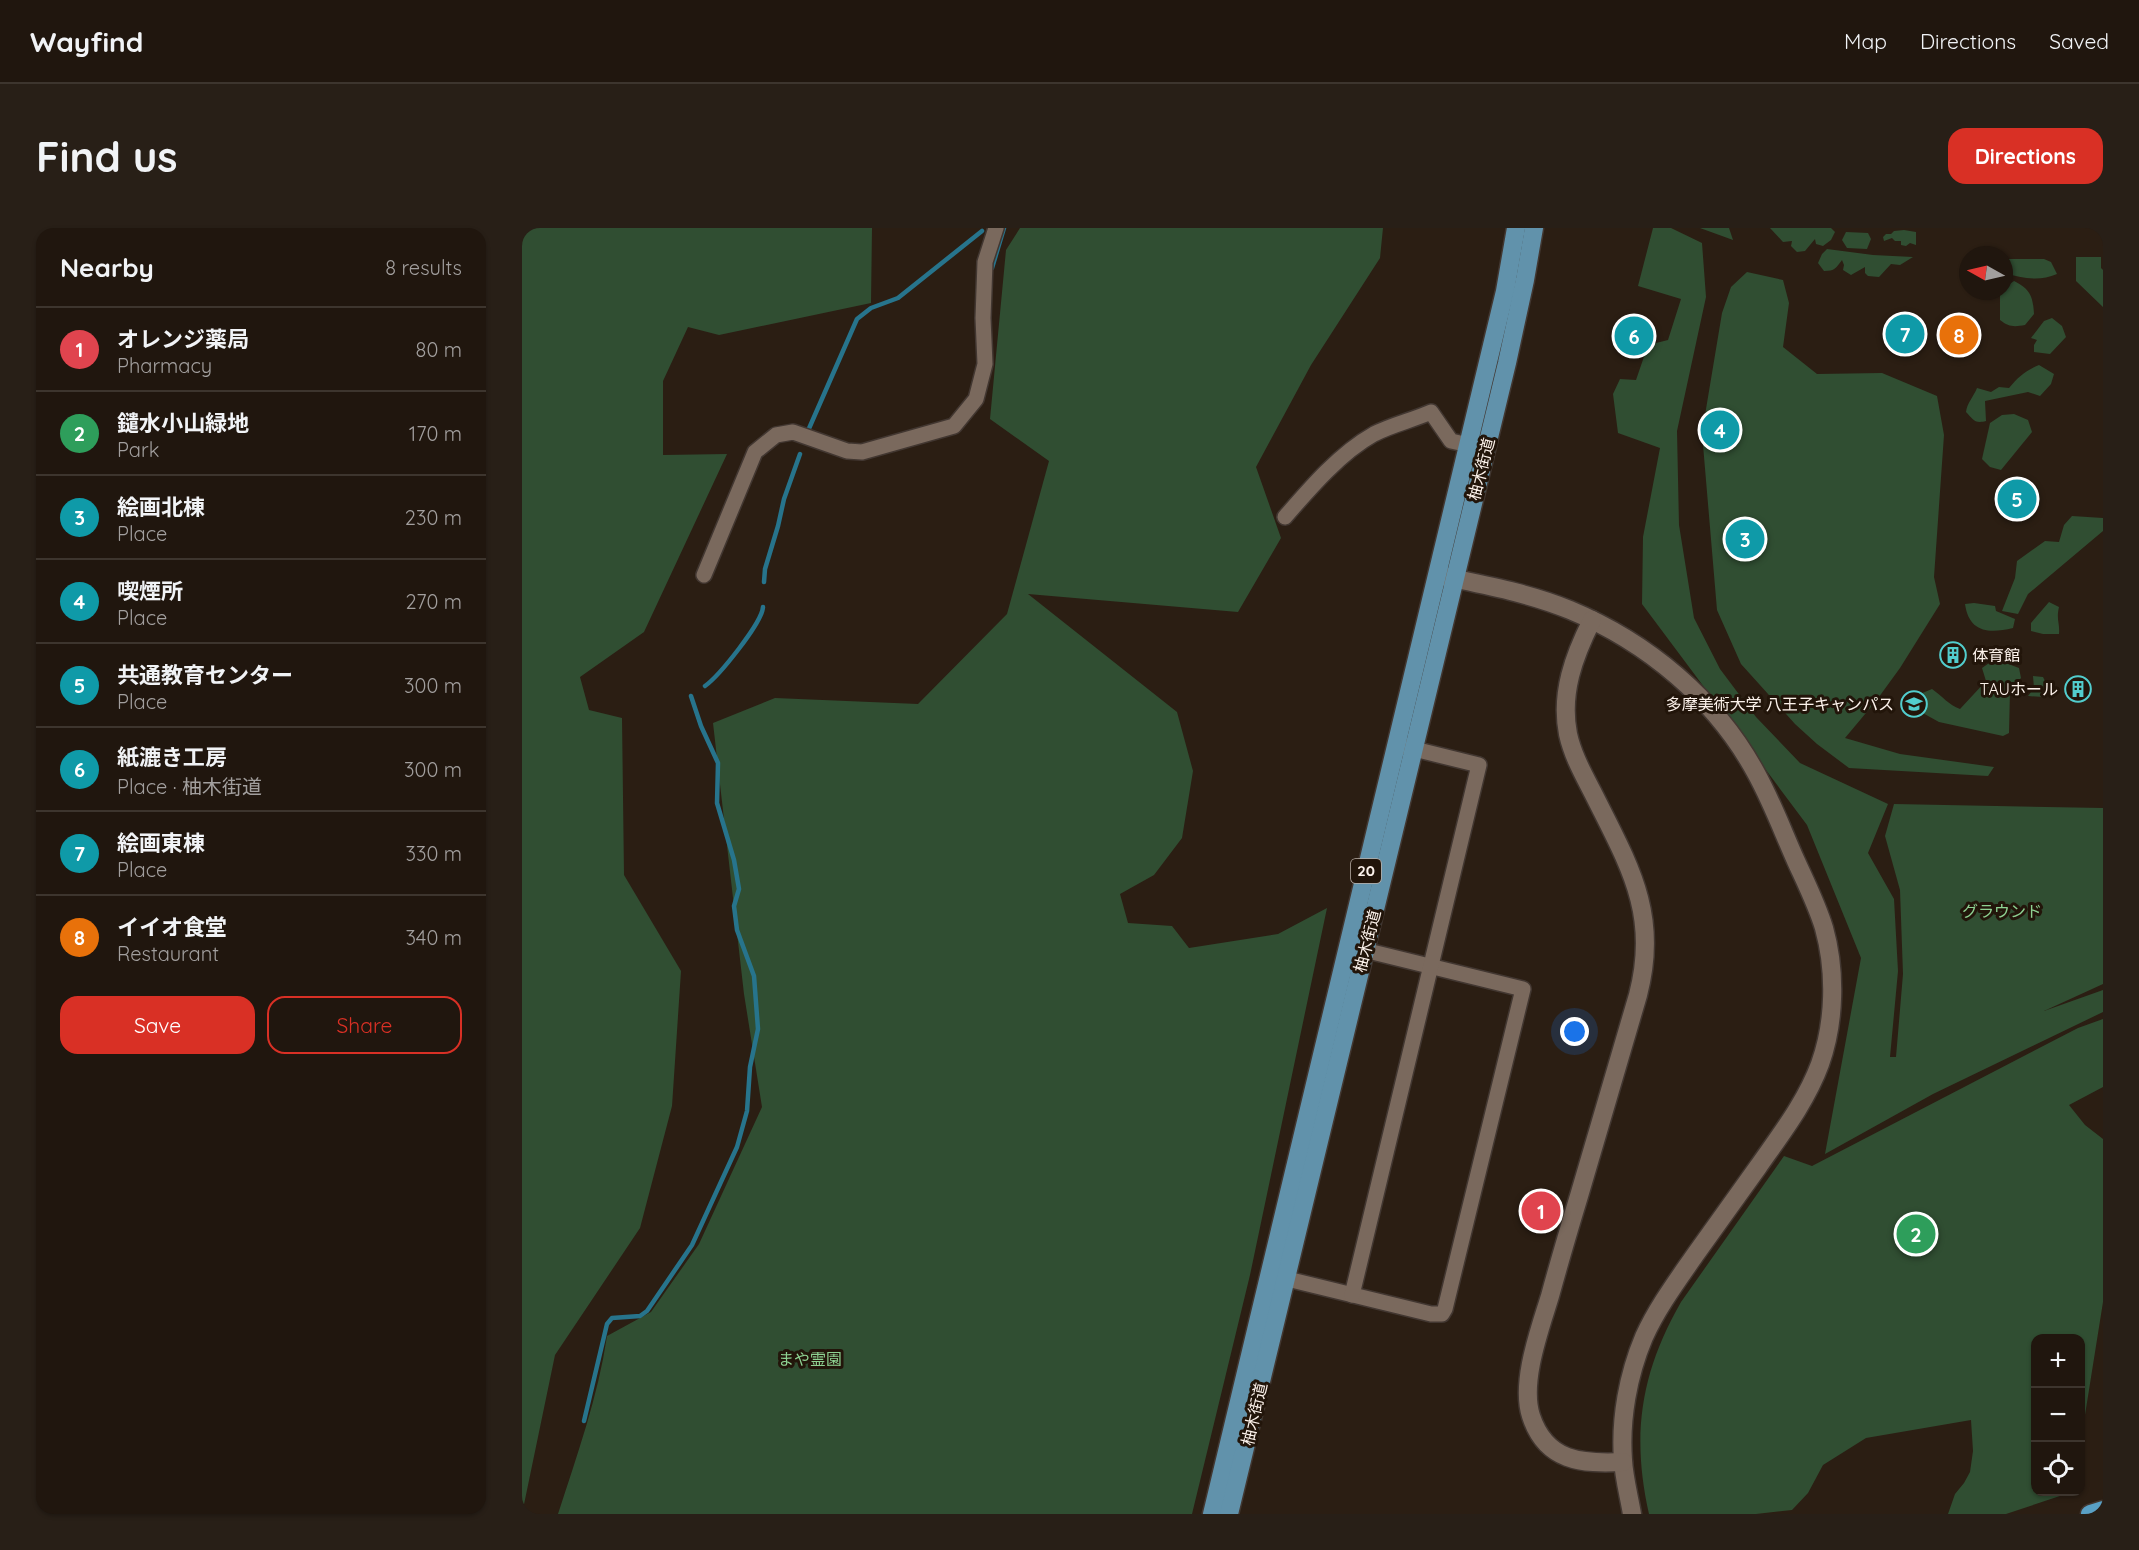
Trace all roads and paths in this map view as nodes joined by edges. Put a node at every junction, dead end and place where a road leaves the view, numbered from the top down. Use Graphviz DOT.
graph roads {
  1 [pos="996,228"];
  2 [pos="1516,228"];
  3 [pos="1534,228"];
  4 [pos="1468,445"];
  5 [pos="1285,517"];
  6 [pos="704,575"];
  7 [pos="1446,576"];
  8 [pos="1592,620"];
  9 [pos="1405,747"];
  10 [pos="1364,950"];
  11 [pos="1430,966"];
  12 [pos="1278,1277"];
  13 [pos="1352,1295"];
  14 [pos="1623,1462"];
  15 [pos="2103,1510"];
  16 [pos="1231,1512"];
  17 [pos="1212,1514"];
  18 [pos="1632,1514"];
  19 [pos="2090,1514"];
  1 -- 6 [label="street"];
  2 -- 4 [label="main road, 柚木街道 / 20"];
  3 -- 7 [label="main road, 柚木街道 / 20"];
  4 -- 5 [label="street"];
  4 -- 7 [label="main road, 柚木街道 / 20"];
  7 -- 8 [label="street"];
  7 -- 9 [label="main road, 柚木街道 / 20"];
  8 -- 14 [label="street"];
  8 -- 14 [label="street"];
  9 -- 10 [label="main road, 柚木街道 / 20"];
  9 -- 11 [label="street"];
  9 -- 12 [label="main road, 柚木街道 / 20"];
  10 -- 11 [label="street"];
  10 -- 12 [label="main road, 柚木街道 / 20"];
  11 -- 13 [label="street"];
  11 -- 13 [label="street"];
  12 -- 13 [label="street"];
  12 -- 16 [label="main road, 柚木街道 / 20"];
  12 -- 17 [label="main road, 柚木街道 / 20"];
  14 -- 18 [label="street"];
  15 -- 19 [label="highway"];
}
